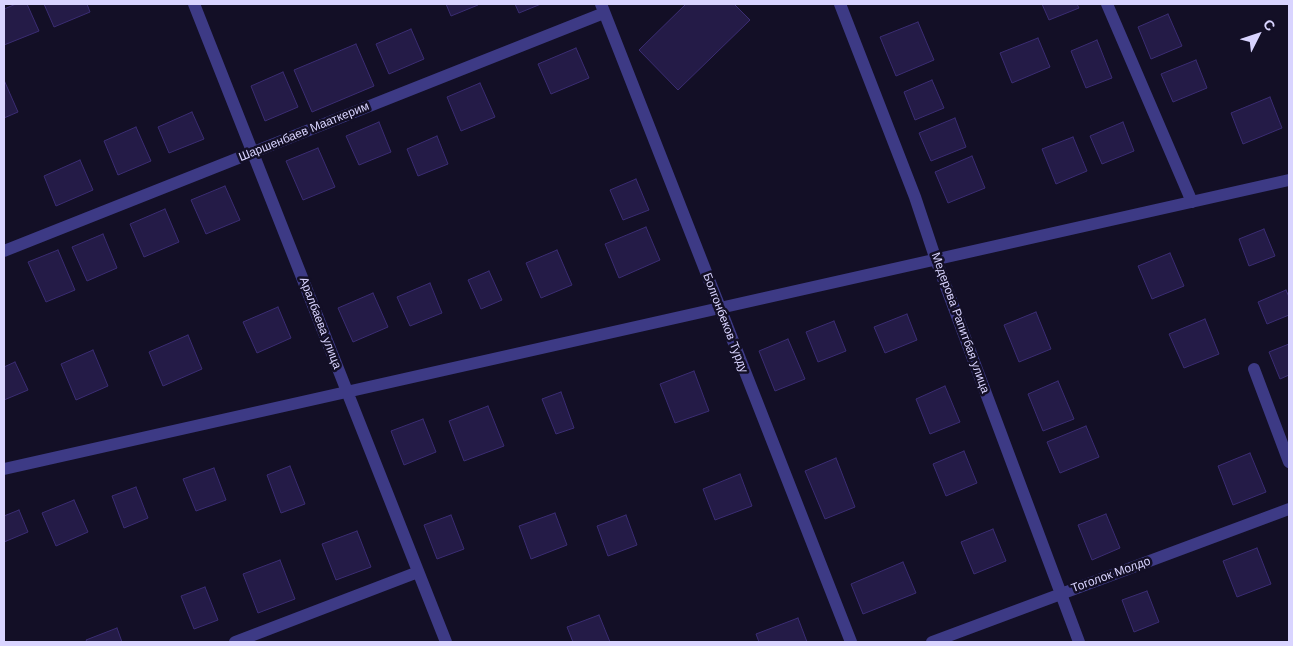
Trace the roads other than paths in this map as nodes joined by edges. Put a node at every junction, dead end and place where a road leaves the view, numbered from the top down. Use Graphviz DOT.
graph roads {
  1 [pos="194,4"];
  2 [pos="840,4"];
  3 [pos="1107,4"];
  4 [pos="603,8"];
  5 [pos="253,152"];
  6 [pos="1289,180"];
  7 [pos="1192,202"];
  8 [pos="4,250"];
  9 [pos="936,260"];
  10 [pos="719,309"];
  11 [pos="1254,369"];
  12 [pos="347,392"];
  13 [pos="1289,462"];
  14 [pos="4,469"];
  15 [pos="1289,509"];
  16 [pos="418,572"];
  17 [pos="1061,594"];
  18 [pos="235,642"];
  19 [pos="446,642"];
  20 [pos="851,642"];
  21 [pos="932,642"];
  22 [pos="1079,642"];
  1 -- 5 [label="street, Аралбаева улица"];
  2 -- 9 [label="street, Медерова Рапитбая улица"];
  3 -- 7 [label="street"];
  4 -- 5 [label="street, Шаршенбаев Мааткерим"];
  4 -- 10 [label="street, Болгонбеков Турду"];
  5 -- 8 [label="street, Шаршенбаев Мааткерим"];
  5 -- 12 [label="street, Аралбаева улица"];
  6 -- 7 [label="street"];
  7 -- 9 [label="street"];
  9 -- 10 [label="street"];
  9 -- 17 [label="street, Медерова Рапитбая улица"];
  10 -- 12 [label="street"];
  10 -- 20 [label="street, Болгонбеков Турду"];
  11 -- 13 [label="street"];
  12 -- 14 [label="street"];
  12 -- 16 [label="street, Аралбаева улица"];
  15 -- 17 [label="street, Тоголок Молдо"];
  16 -- 18 [label="street"];
  16 -- 19 [label="street, Аралбаева улица"];
  17 -- 21 [label="street, Тоголок Молдо"];
  17 -- 22 [label="street, Медерова Рапитбая улица"];
}
